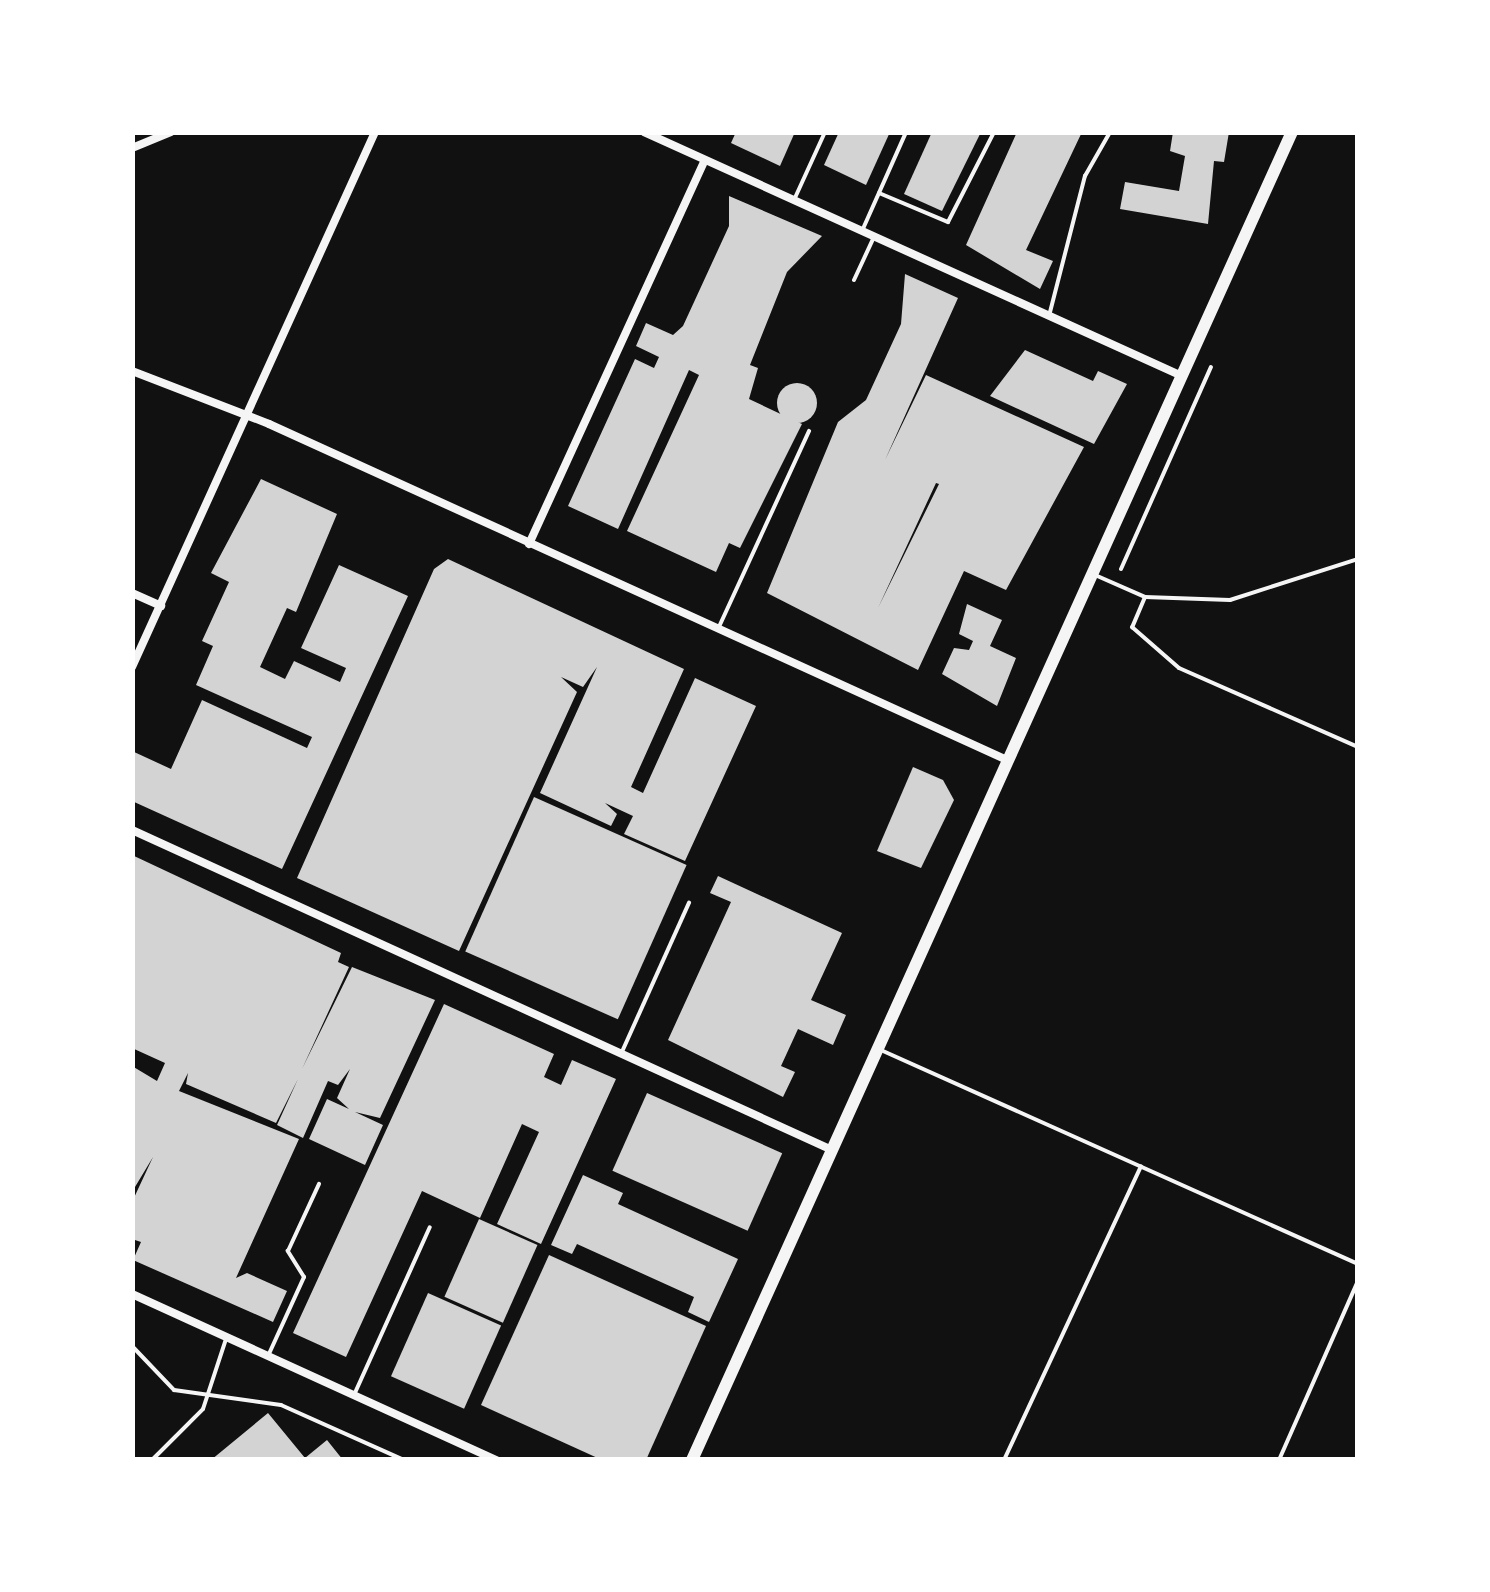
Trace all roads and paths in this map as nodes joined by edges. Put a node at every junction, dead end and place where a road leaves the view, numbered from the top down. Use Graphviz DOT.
graph roads {
  1 [pos="171,132"];
  2 [pos="375,132"];
  3 [pos="644,132"];
  4 [pos="825,132"];
  5 [pos="906,132"];
  6 [pos="994,132"];
  7 [pos="1110,132"];
  8 [pos="1292,132"];
  9 [pos="132,148"];
  10 [pos="705,160"];
  11 [pos="879,193"];
  12 [pos="794,200"];
  13 [pos="862,231"];
  14 [pos="874,236"];
  15 [pos="854,280"];
  16 [pos="1049,316"];
  17 [pos="1211,367"];
  18 [pos="132,372"];
  19 [pos="1184,377"];
  20 [pos="246,418"];
  21 [pos="808,431"];
  22 [pos="529,544"];
  23 [pos="1358,559"];
  24 [pos="1120,568"];
  25 [pos="1095,574"];
  26 [pos="132,593"];
  27 [pos="1145,597"];
  28 [pos="161,606"];
  29 [pos="718,629"];
  30 [pos="132,667"];
  31 [pos="1358,747"];
  32 [pos="1009,761"];
  33 [pos="132,830"];
  34 [pos="690,904"];
  35 [pos="878,1048"];
  36 [pos="621,1054"];
  37 [pos="832,1150"];
  38 [pos="1141,1166"];
  39 [pos="318,1184"];
  40 [pos="430,1227"];
  41 [pos="1358,1264"];
  42 [pos="1358,1281"];
  43 [pos="132,1294"];
  44 [pos="226,1336"];
  45 [pos="132,1346"];
  46 [pos="268,1356"];
  47 [pos="354,1395"];
  48 [pos="206,1401"];
  49 [pos="152,1460"];
  50 [pos="404,1460"];
  51 [pos="497,1460"];
  52 [pos="692,1460"];
  53 [pos="1004,1460"];
  54 [pos="1278,1460"];
  1 -- 9 [label="street"];
  2 -- 20 [label="street"];
  3 -- 10 [label="street"];
  4 -- 12 [label="lane"];
  5 -- 11 [label="lane"];
  6 -- 11 [label="lane"];
  7 -- 16 [label="lane"];
  8 -- 19 [label="main road"];
  10 -- 12 [label="street"];
  10 -- 22 [label="street"];
  11 -- 13 [label="lane"];
  12 -- 13 [label="street"];
  13 -- 14 [label="street"];
  14 -- 15 [label="lane"];
  14 -- 16 [label="street"];
  16 -- 19 [label="street"];
  17 -- 24 [label="path"];
  18 -- 20 [label="street"];
  19 -- 25 [label="main road"];
  20 -- 22 [label="street"];
  20 -- 28 [label="street"];
  21 -- 29 [label="lane"];
  22 -- 29 [label="street"];
  23 -- 27 [label="lane"];
  25 -- 27 [label="lane"];
  25 -- 32 [label="main road"];
  26 -- 28 [label="street"];
  27 -- 31 [label="lane"];
  28 -- 30 [label="street"];
  29 -- 32 [label="street"];
  32 -- 35 [label="main road"];
  33 -- 36 [label="street"];
  34 -- 36 [label="lane"];
  35 -- 37 [label="main road"];
  35 -- 38 [label="lane"];
  36 -- 37 [label="street"];
  37 -- 52 [label="main road"];
  38 -- 41 [label="lane"];
  38 -- 53 [label="lane"];
  39 -- 46 [label="lane"];
  40 -- 47 [label="lane"];
  42 -- 54 [label="lane"];
  43 -- 44 [label="street"];
  44 -- 46 [label="street"];
  44 -- 48 [label="lane"];
  45 -- 48 [label="lane"];
  46 -- 47 [label="street"];
  47 -- 51 [label="street"];
  48 -- 49 [label="lane"];
  48 -- 50 [label="lane"];
}
